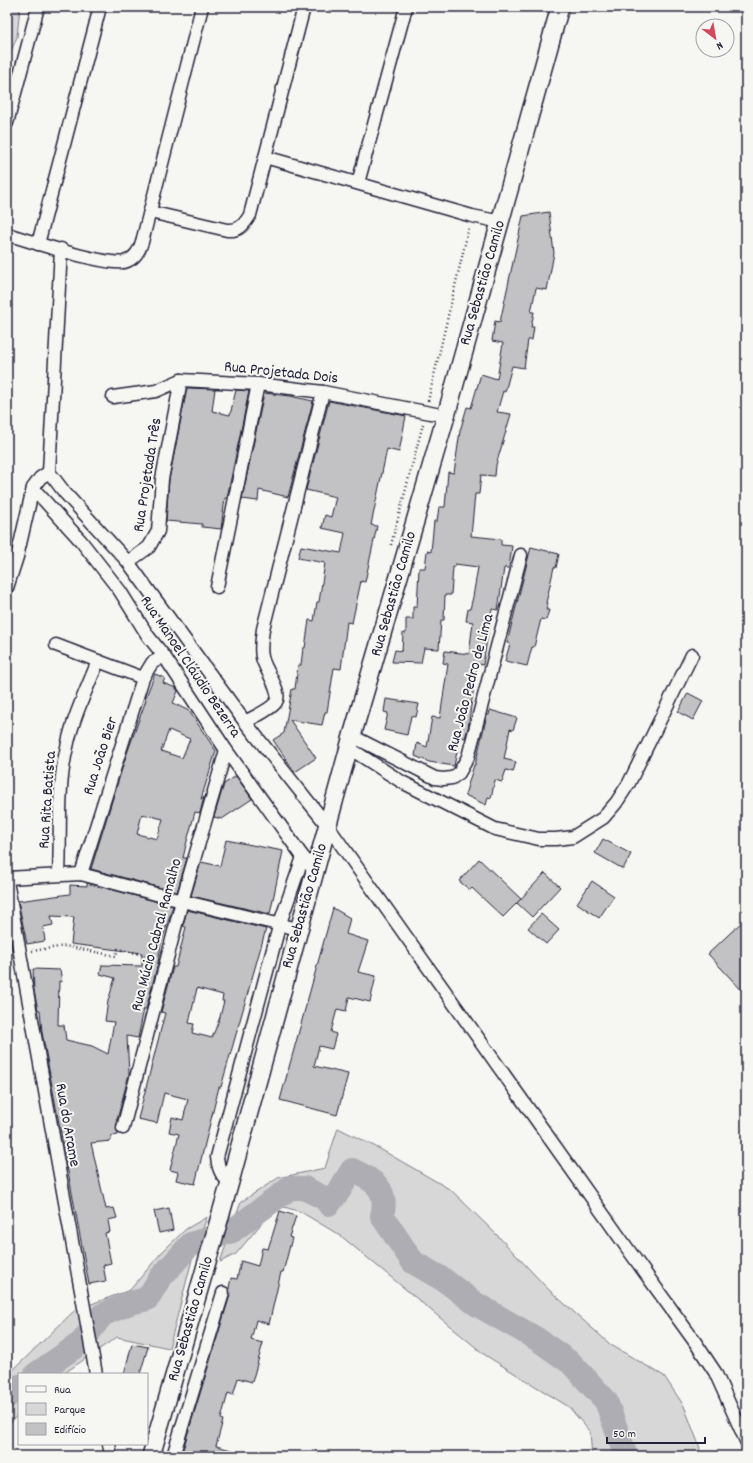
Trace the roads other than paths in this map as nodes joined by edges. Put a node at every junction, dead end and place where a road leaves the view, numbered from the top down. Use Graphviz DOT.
graph roads {
  1 [pos="38,7"];
  2 [pos="100,7"];
  3 [pos="202,7"];
  4 [pos="304,7"];
  5 [pos="406,7"];
  6 [pos="560,7"];
  7 [pos="7,123"];
  8 [pos="266,157"];
  9 [pos="358,183"];
  10 [pos="150,212"];
  11 [pos="501,222"];
  12 [pos="7,234"];
  13 [pos="38,244"];
  14 [pos="60,249"];
  15 [pos="181,380"];
  16 [pos="258,384"];
  17 [pos="323,392"];
  18 [pos="114,398"];
  19 [pos="446,416"];
  20 [pos="49,472"];
  21 [pos="32,488"];
  22 [pos="522,555"];
  23 [pos="128,562"];
  24 [pos="217,587"];
  25 [pos="7,588"];
  26 [pos="56,645"];
  27 [pos="692,655"];
  28 [pos="164,656"];
  29 [pos="98,661"];
  30 [pos="143,678"];
  31 [pos="245,722"];
  32 [pos="350,742"];
  33 [pos="226,750"];
  34 [pos="327,825"];
  35 [pos="303,857"];
  36 [pos="314,870"];
  37 [pos="59,874"];
  38 [pos="81,874"];
  39 [pos="7,880"];
  40 [pos="182,901"];
  41 [pos="280,923"];
  42 [pos="298,929"];
  43 [pos="123,1128"];
  44 [pos="230,1182"];
  45 [pos="223,1293"];
  46 [pos="96,1373"];
  47 [pos="746,1441"];
  48 [pos="109,1445"];
  49 [pos="111,1456"];
  50 [pos="151,1456"];
  51 [pos="173,1456"];
  1 -- 7 [label="street"];
  2 -- 13 [label="street"];
  3 -- 10 [label="street"];
  4 -- 8 [label="street"];
  5 -- 9 [label="street"];
  6 -- 11 [label="main road, Rua Sebastião Camilo"];
  8 -- 9 [label="street"];
  8 -- 10 [label="street"];
  9 -- 11 [label="street"];
  10 -- 14 [label="street"];
  11 -- 19 [label="main road, Rua Sebastião Camilo"];
  12 -- 13 [label="street"];
  13 -- 14 [label="street"];
  14 -- 20 [label="street"];
  15 -- 16 [label="street, Rua Projetada Dois"];
  15 -- 18 [label="street, Rua Projetada Dois"];
  15 -- 23 [label="street, Rua Projetada Três"];
  16 -- 17 [label="street, Rua Projetada Dois"];
  16 -- 24 [label="street"];
  17 -- 19 [label="street, Rua Projetada Dois"];
  17 -- 31 [label="street"];
  19 -- 32 [label="main road, Rua Sebastião Camilo"];
  20 -- 21 [label="street"];
  20 -- 23 [label="street"];
  21 -- 25 [label="street"];
  21 -- 28 [label="street, Rua Manoel Cláudio Bezerra"];
  22 -- 32 [label="street, Rua João Pedro de Lima"];
  23 -- 31 [label="street"];
  26 -- 29 [label="street"];
  27 -- 32 [label="street"];
  28 -- 30 [label="street, Rua João Bier"];
  28 -- 33 [label="street, Rua Manoel Cláudio Bezerra"];
  29 -- 30 [label="street"];
  29 -- 37 [label="street, Rua Rita Batista"];
  30 -- 38 [label="street, Rua João Bier"];
  31 -- 34 [label="street"];
  32 -- 34 [label="main road, Rua Sebastião Camilo"];
  33 -- 35 [label="street, Rua Manoel Cláudio Bezerra"];
  33 -- 40 [label="street, Rua Múcio Cabral Ramalho"];
  34 -- 36 [label="main road, Rua Sebastião Camilo"];
  34 -- 47 [label="street"];
  35 -- 36 [label="street, Rua Manoel Cláudio Bezerra"];
  35 -- 41 [label="street, Rua Sebastião Camilo"];
  36 -- 42 [label="main road, Rua Sebastião Camilo"];
  37 -- 38 [label="street"];
  37 -- 39 [label="street"];
  38 -- 40 [label="street"];
  39 -- 46 [label="street, Rua do Arame"];
  40 -- 41 [label="street"];
  40 -- 43 [label="street, Rua Múcio Cabral Ramalho"];
  41 -- 42 [label="street"];
  41 -- 44 [label="street, Rua Sebastião Camilo"];
  42 -- 44 [label="main road, Rua Sebastião Camilo"];
  44 -- 50 [label="main road, Rua Sebastião Camilo"];
  45 -- 51 [label="street, Rua Sebastião Camilo"];
  48 -- 49 [label="street"];
}
